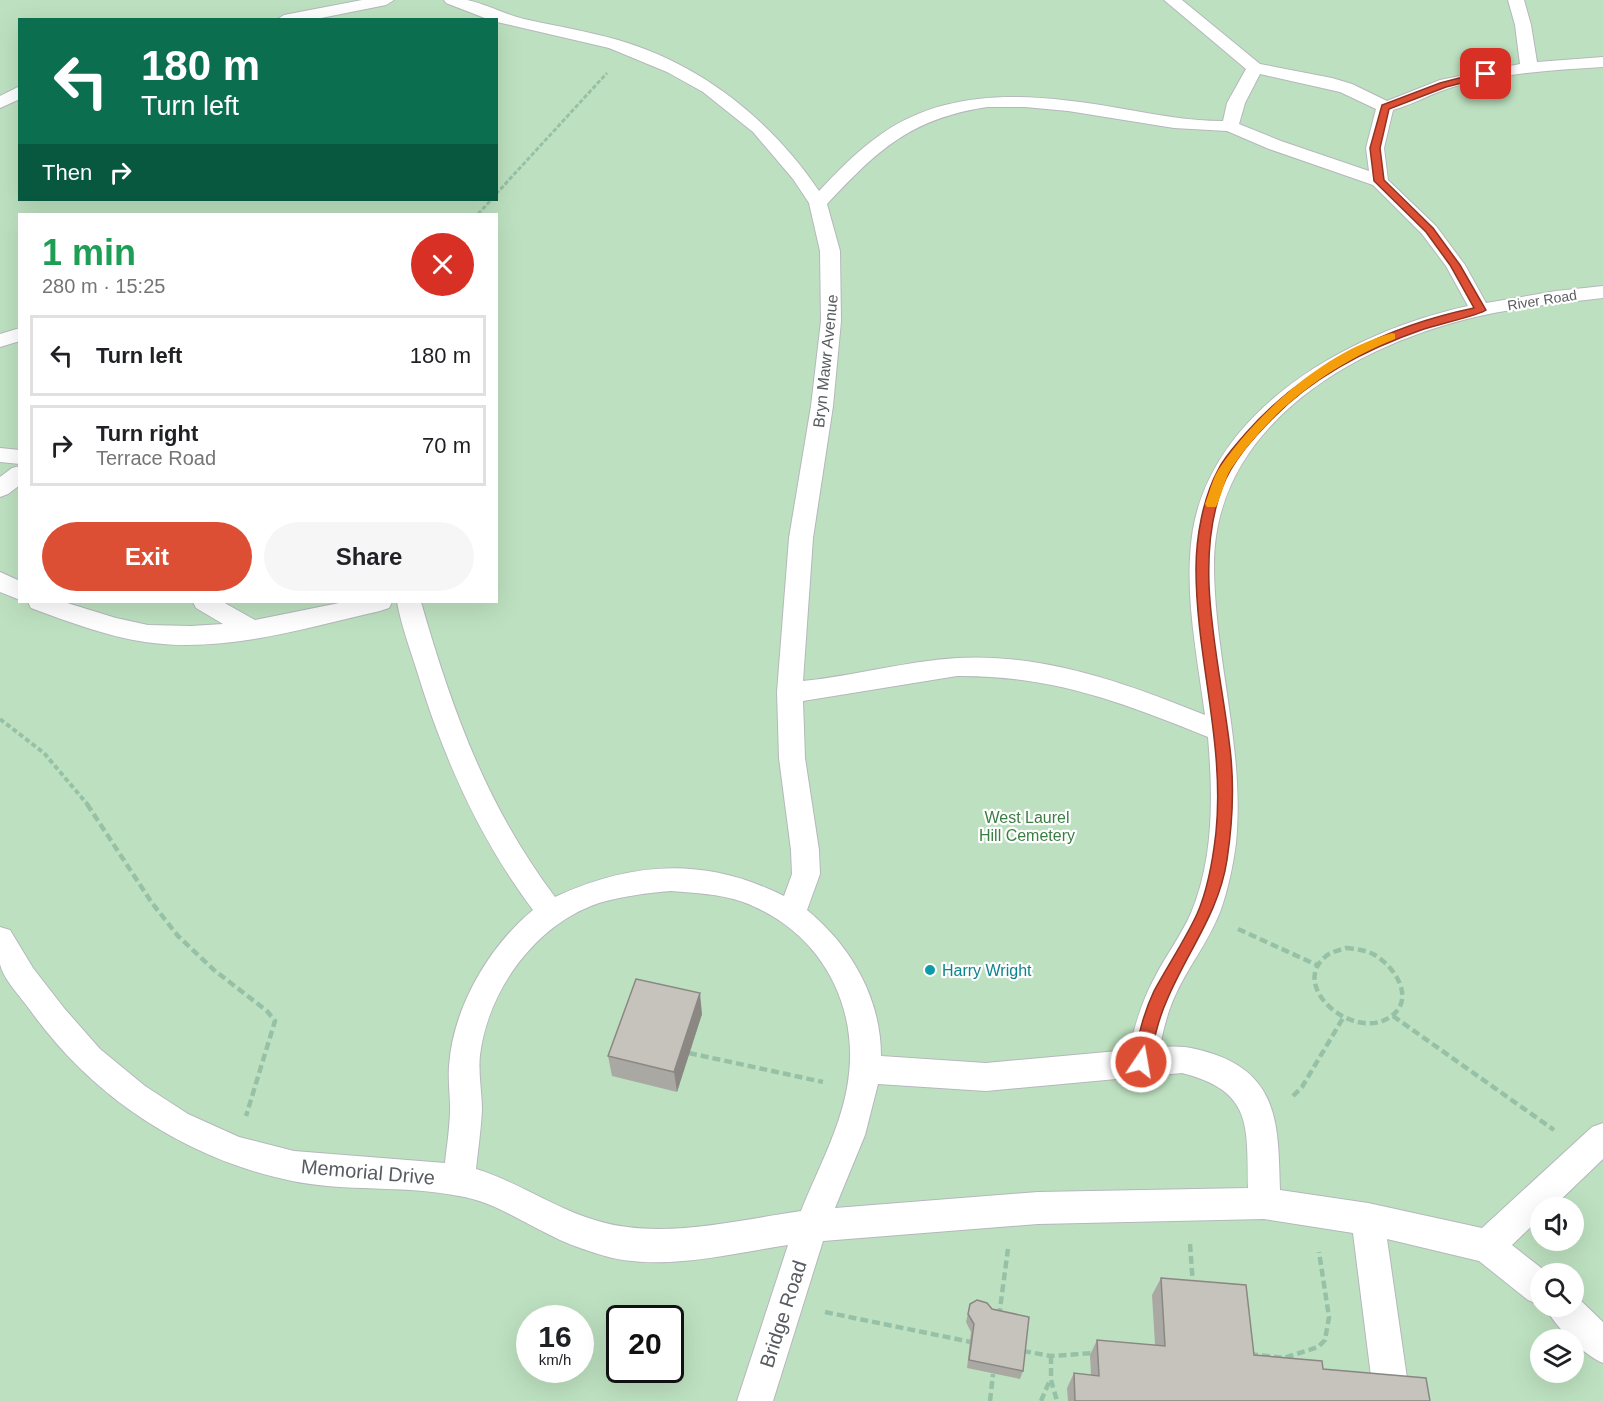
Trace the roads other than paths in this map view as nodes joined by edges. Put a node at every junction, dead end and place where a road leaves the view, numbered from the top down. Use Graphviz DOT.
graph roads {
  1 [pos="386,0"];
  2 [pos="452,0"];
  3 [pos="1172,0"];
  4 [pos="1515,0"];
  5 [pos="294,18"];
  6 [pos="1603,62"];
  7 [pos="1255,68"];
  8 [pos="1529,68"];
  9 [pos="18,92"];
  10 [pos="0,103"];
  11 [pos="1385,107"];
  12 [pos="1230,126"];
  13 [pos="1379,181"];
  14 [pos="818,203"];
  15 [pos="1603,292"];
  16 [pos="1480,310"];
  17 [pos="18,335"];
  18 [pos="0,341"];
  19 [pos="0,454"];
  20 [pos="18,457"];
  21 [pos="18,475"];
  22 [pos="0,489"];
  23 [pos="0,581"];
  24 [pos="18,591"];
  25 [pos="43,603"];
  26 [pos="207,603"];
  27 [pos="375,603"];
  28 [pos="410,603"];
  29 [pos="253,630"];
  30 [pos="790,692"];
  31 [pos="1221,732"];
  32 [pos="792,912"];
  33 [pos="551,913"];
  34 [pos="0,939"];
  35 [pos="1141,1062"];
  36 [pos="865,1080"];
  37 [pos="1595,1146"];
  38 [pos="459,1180"];
  39 [pos="1264,1203"];
  40 [pos="1368,1219"];
  41 [pos="812,1226"];
  42 [pos="1487,1246"];
  43 [pos="1530,1280"];
  44 [pos="1573,1317"];
  45 [pos="1603,1346"];
  46 [pos="1391,1392"];
  47 [pos="754,1401"];
  1 -- 5 [label="lane"];
  2 -- 14 [label="lane, Bryn Mawr Avenue"];
  3 -- 7 [label="lane"];
  4 -- 8 [label="lane"];
  6 -- 8 [label="lane"];
  7 -- 11 [label="lane"];
  7 -- 12 [label="lane"];
  8 -- 11 [label="lane"];
  9 -- 10 [label="lane"];
  11 -- 13 [label="lane"];
  12 -- 13 [label="lane"];
  12 -- 14 [label="lane"];
  13 -- 16 [label="lane"];
  14 -- 30 [label="lane, Bryn Mawr Avenue"];
  15 -- 16 [label="lane, River Road"];
  16 -- 31 [label="lane, River Road"];
  17 -- 18 [label="lane"];
  19 -- 20 [label="lane"];
  21 -- 22 [label="lane"];
  23 -- 24 [label="lane"];
  25 -- 29 [label="lane"];
  26 -- 29 [label="lane"];
  27 -- 29 [label="lane"];
  28 -- 33 [label="lane"];
  30 -- 31 [label="lane"];
  30 -- 32 [label="lane, Bryn Mawr Avenue"];
  31 -- 35 [label="lane, River Road"];
  32 -- 33 [label="lane, Bridge Road"];
  32 -- 36 [label="lane, Bridge Road"];
  33 -- 38 [label="lane, Bridge Road"];
  34 -- 38 [label="lane, Memorial Drive"];
  35 -- 36 [label="lane"];
  35 -- 39 [label="lane"];
  36 -- 41 [label="lane, Bridge Road"];
  37 -- 42 [label="lane"];
  38 -- 41 [label="lane, Memorial Drive"];
  39 -- 40 [label="lane, Memorial Drive"];
  39 -- 41 [label="lane, Memorial Drive"];
  40 -- 42 [label="lane, Memorial Drive"];
  40 -- 46 [label="lane"];
  41 -- 47 [label="lane, Bridge Road"];
  42 -- 43 [label="lane"];
  44 -- 45 [label="lane"];
}
